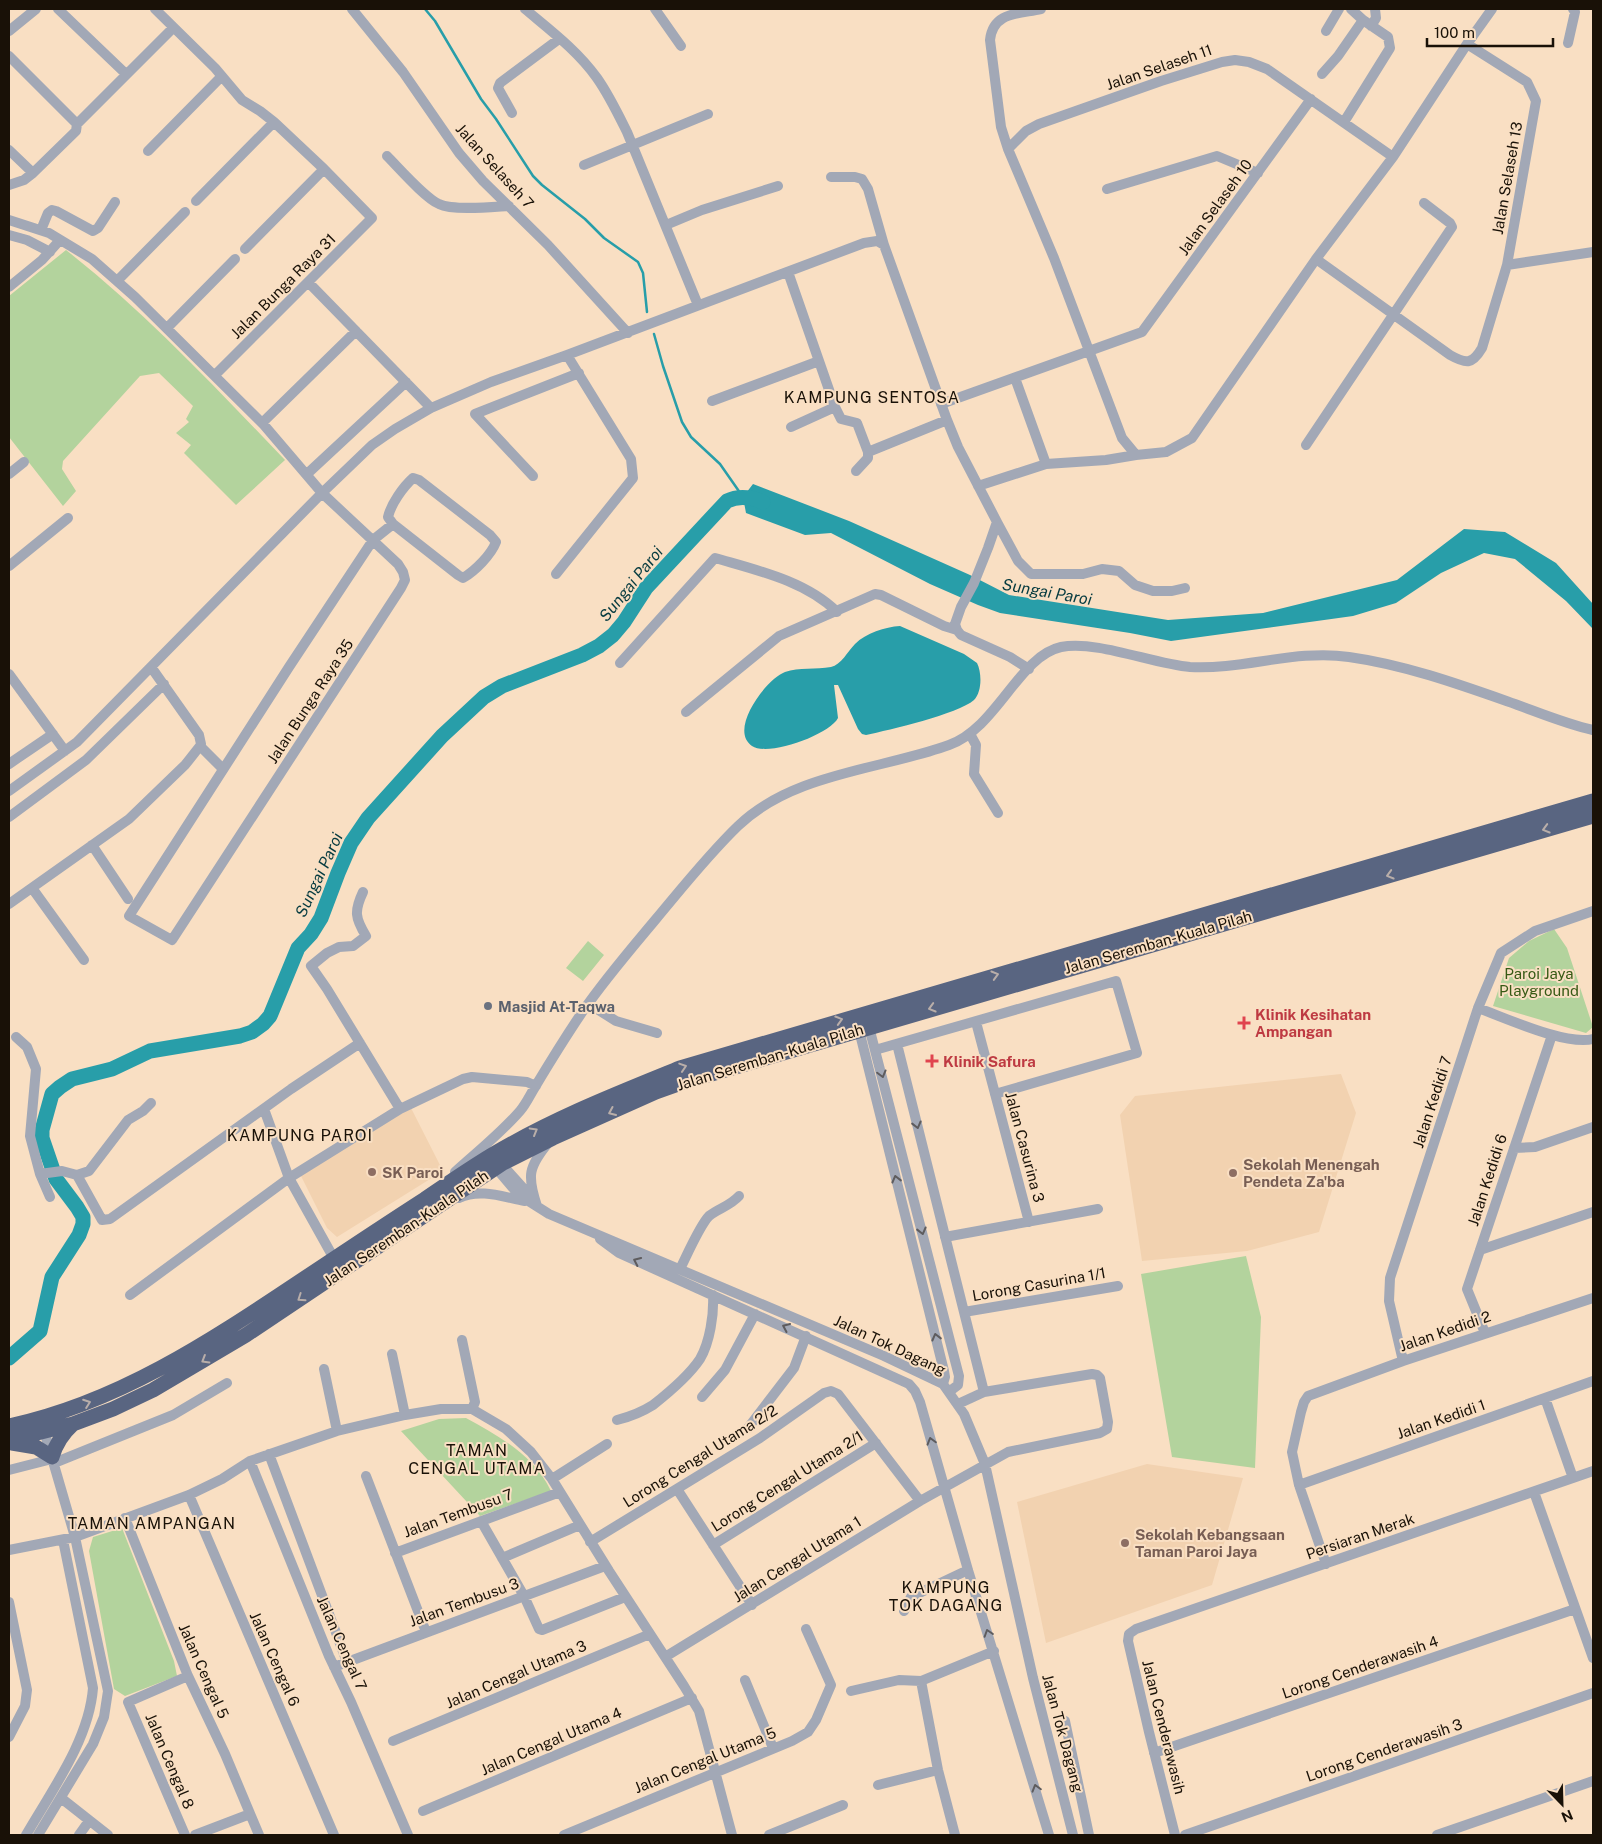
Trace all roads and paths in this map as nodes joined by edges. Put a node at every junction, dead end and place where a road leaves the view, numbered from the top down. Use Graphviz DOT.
graph roads {
  1 [pos="36,9"];
  2 [pos="58,9"];
  3 [pos="155,9"];
  4 [pos="352,9"];
  5 [pos="525,9"];
  6 [pos="655,9"];
  7 [pos="1040,9"];
  8 [pos="1339,9"];
  9 [pos="1351,9"];
  10 [pos="1375,9"];
  11 [pos="1492,9"];
  12 [pos="1573,9"];
  13 [pos="1367,23"];
  14 [pos="174,28"];
  15 [pos="9,31"];
  16 [pos="1326,31"];
  17 [pos="559,39"];
  18 [pos="1568,43"];
  19 [pos="1467,44"];
  20 [pos="681,46"];
  21 [pos="9,56"];
  22 [pos="126,74"];
  23 [pos="1322,74"];
  24 [pos="221,77"];
  25 [pos="1312,99"];
  26 [pos="512,113"];
  27 [pos="708,114"];
  28 [pos="274,122"];
  29 [pos="1344,122"];
  30 [pos="77,124"];
  31 [pos="633,145"];
  32 [pos="1008,149"];
  33 [pos="9,150"];
  34 [pos="148,151"];
  35 [pos="387,156"];
  36 [pos="1393,157"];
  37 [pos="584,165"];
  38 [pos="324,169"];
  39 [pos="1258,173"];
  40 [pos="33,174"];
  41 [pos="831,176"];
  42 [pos="9,184"];
  43 [pos="778,186"];
  44 [pos="1107,189"];
  45 [pos="196,201"];
  46 [pos="115,202"];
  47 [pos="1424,203"];
  48 [pos="509,206"];
  49 [pos="185,212"];
  50 [pos="9,220"];
  51 [pos="666,225"];
  52 [pos="41,230"];
  53 [pos="9,235"];
  54 [pos="60,240"];
  55 [pos="884,245"];
  56 [pos="245,249"];
  57 [pos="50,252"];
  58 [pos="1593,252"];
  59 [pos="236,259"];
  60 [pos="1316,259"];
  61 [pos="1507,265"];
  62 [pos="788,272"];
  63 [pos="117,281"];
  64 [pos="308,282"];
  65 [pos="9,287"];
  66 [pos="698,305"];
  67 [pos="1393,314"];
  68 [pos="166,328"];
  69 [pos="356,331"];
  70 [pos="628,332"];
  71 [pos="1090,352"];
  72 [pos="567,355"];
  73 [pos="819,361"];
  74 [pos="579,373"];
  75 [pos="215,375"];
  76 [pos="1015,378"];
  77 [pos="406,382"];
  78 [pos="712,401"];
  79 [pos="941,404"];
  80 [pos="835,407"];
  81 [pos="431,408"];
  82 [pos="947,420"];
  83 [pos="262,423"];
  84 [pos="791,426"];
  85 [pos="1306,445"];
  86 [pos="868,452"];
  87 [pos="1136,454"];
  88 [pos="24,462"];
  89 [pos="1046,464"];
  90 [pos="856,471"];
  91 [pos="9,474"];
  92 [pos="307,474"];
  93 [pos="533,476"];
  94 [pos="978,486"];
  95 [pos="322,492"];
  96 [pos="68,518"];
  97 [pos="997,522"];
  98 [pos="393,524"];
  99 [pos="374,540"];
  100 [pos="9,566"];
  101 [pos="556,574"];
  102 [pos="1185,588"];
  103 [pos="837,612"];
  104 [pos="957,630"];
  105 [pos="620,663"];
  106 [pos="151,667"];
  107 [pos="1029,669"];
  108 [pos="9,674"];
  109 [pos="164,684"];
  110 [pos="686,712"];
  111 [pos="1593,730"];
  112 [pos="53,734"];
  113 [pos="970,734"];
  114 [pos="200,746"];
  115 [pos="65,751"];
  116 [pos="9,764"];
  117 [pos="223,769"];
  118 [pos="9,791"];
  119 [pos="1593,801"];
  120 [pos="998,813"];
  121 [pos="1593,816"];
  122 [pos="9,817"];
  123 [pos="92,845"];
  124 [pos="32,888"];
  125 [pos="363,892"];
  126 [pos="128,899"];
  127 [pos="9,904"];
  128 [pos="1593,911"];
  129 [pos="84,960"];
  130 [pos="589,1004"];
  131 [pos="1478,1008"];
  132 [pos="976,1022"];
  133 [pos="864,1028"];
  134 [pos="657,1033"];
  135 [pos="1552,1035"];
  136 [pos="16,1037"];
  137 [pos="1593,1039"];
  138 [pos="360,1043"];
  139 [pos="896,1044"];
  140 [pos="875,1050"];
  141 [pos="536,1086"];
  142 [pos="996,1094"];
  143 [pos="151,1103"];
  144 [pos="264,1110"];
  145 [pos="400,1110"];
  146 [pos="1593,1127"];
  147 [pos="553,1138"];
  148 [pos="1514,1148"];
  149 [pos="497,1162"];
  150 [pos="44,1173"];
  151 [pos="76,1175"];
  152 [pos="289,1178"];
  153 [pos="50,1196"];
  154 [pos="739,1196"];
  155 [pos="534,1204"];
  156 [pos="429,1205"];
  157 [pos="1098,1209"];
  158 [pos="1593,1212"];
  159 [pos="1029,1222"];
  160 [pos="594,1233"];
  161 [pos="945,1237"];
  162 [pos="1480,1250"];
  163 [pos="337,1265"];
  164 [pos="680,1269"];
  165 [pos="1118,1286"];
  166 [pos="130,1295"];
  167 [pos="713,1295"];
  168 [pos="1593,1299"];
  169 [pos="964,1312"];
  170 [pos="755,1314"];
  171 [pos="1485,1334"];
  172 [pos="806,1336"];
  173 [pos="462,1340"];
  174 [pos="392,1354"];
  175 [pos="1403,1361"];
  176 [pos="324,1369"];
  177 [pos="1593,1381"];
  178 [pos="227,1383"];
  179 [pos="946,1388"];
  180 [pos="984,1392"];
  181 [pos="702,1397"];
  182 [pos="1545,1398"];
  183 [pos="958,1404"];
  184 [pos="472,1409"];
  185 [pos="405,1415"];
  186 [pos="617,1420"];
  187 [pos="42,1424"];
  188 [pos="73,1424"];
  189 [pos="9,1426"];
  190 [pos="748,1428"];
  191 [pos="337,1430"];
  192 [pos="9,1442"];
  193 [pos="876,1443"];
  194 [pos="607,1444"];
  195 [pos="269,1454"];
  196 [pos="52,1460"];
  197 [pos="250,1461"];
  198 [pos="985,1464"];
  199 [pos="9,1470"];
  200 [pos="1593,1472"];
  201 [pos="366,1476"];
  202 [pos="552,1478"];
  203 [pos="1573,1478"];
  204 [pos="1299,1485"];
  205 [pos="945,1488"];
  206 [pos="677,1489"];
  207 [pos="560,1492"];
  208 [pos="1534,1492"];
  209 [pos="190,1495"];
  210 [pos="920,1501"];
  211 [pos="125,1518"];
  212 [pos="481,1521"];
  213 [pos="580,1525"];
  214 [pos="76,1537"];
  215 [pos="63,1540"];
  216 [pos="590,1542"];
  217 [pos="713,1545"];
  218 [pos="9,1550"];
  219 [pos="395,1552"];
  220 [pos="502,1558"];
  221 [pos="1326,1564"];
  222 [pos="605,1566"];
  223 [pos="968,1570"];
  224 [pos="524,1596"];
  225 [pos="625,1597"];
  226 [pos="9,1602"];
  227 [pos="752,1605"];
  228 [pos="1575,1609"];
  229 [pos="904,1611"];
  230 [pos="806,1629"];
  231 [pos="1136,1629"];
  232 [pos="426,1632"];
  233 [pos="650,1634"];
  234 [pos="994,1651"];
  235 [pos="665,1657"];
  236 [pos="1593,1658"];
  237 [pos="347,1662"];
  238 [pos="334,1667"];
  239 [pos="188,1676"];
  240 [pos="745,1680"];
  241 [pos="921,1681"];
  242 [pos="850,1691"];
  243 [pos="1593,1692"];
  244 [pos="692,1698"];
  245 [pos="1065,1720"];
  246 [pos="9,1737"];
  247 [pos="393,1741"];
  248 [pos="773,1748"];
  249 [pos="1154,1753"];
  250 [pos="938,1770"];
  251 [pos="716,1772"];
  252 [pos="1593,1781"];
  253 [pos="878,1785"];
  254 [pos="61,1798"];
  255 [pos="1082,1800"];
  256 [pos="1066,1804"];
  257 [pos="843,1805"];
  258 [pos="423,1811"];
  259 [pos="250,1814"];
  260 [pos="90,1822"];
  261 [pos="26,1835"];
  262 [pos="38,1835"];
  263 [pos="79,1835"];
  264 [pos="108,1835"];
  265 [pos="186,1835"];
  266 [pos="195,1835"];
  267 [pos="259,1835"];
  268 [pos="334,1835"];
  269 [pos="408,1835"];
  270 [pos="564,1835"];
  271 [pos="732,1835"];
  272 [pos="769,1835"];
  273 [pos="955,1835"];
  274 [pos="1049,1835"];
  275 [pos="1074,1835"];
  276 [pos="1089,1835"];
  277 [pos="1176,1835"];
  278 [pos="1185,1835"];
  279 [pos="1437,1835"];
  1 -- 15 [label="street"];
  2 -- 22 [label="street"];
  3 -- 14 [label="street"];
  4 -- 48 [label="street, Jalan Selaseh 7"];
  5 -- 17 [label="street"];
  6 -- 20 [label="street"];
  7 -- 32 [label="street"];
  8 -- 16 [label="street"];
  9 -- 13 [label="street"];
  10 -- 13 [label="street"];
  11 -- 19 [label="street"];
  12 -- 18 [label="street"];
  13 -- 23 [label="street"];
  13 -- 29 [label="street"];
  14 -- 22 [label="street"];
  14 -- 24 [label="street"];
  17 -- 26 [label="street"];
  17 -- 31 [label="street"];
  19 -- 36 [label="street"];
  19 -- 61 [label="street, Jalan Selaseh 13"];
  21 -- 30 [label="street"];
  22 -- 30 [label="street"];
  24 -- 28 [label="street"];
  24 -- 34 [label="street"];
  25 -- 29 [label="street, Jalan Selaseh 11"];
  25 -- 32 [label="street, Jalan Selaseh 11"];
  25 -- 39 [label="street, Jalan Selaseh 10"];
  27 -- 31 [label="street"];
  28 -- 38 [label="street"];
  28 -- 45 [label="street"];
  29 -- 36 [label="street, Jalan Selaseh 11"];
  30 -- 40 [label="street"];
  31 -- 37 [label="street"];
  31 -- 51 [label="street"];
  32 -- 71 [label="street"];
  33 -- 40 [label="street"];
  35 -- 48 [label="street"];
  36 -- 60 [label="street"];
  38 -- 56 [label="street"];
  38 -- 64 [label="street, Jalan Bunga Raya 31"];
  39 -- 44 [label="street"];
  39 -- 71 [label="street, Jalan Selaseh 10"];
  40 -- 42 [label="street"];
  41 -- 55 [label="street"];
  43 -- 51 [label="street"];
  46 -- 52 [label="street"];
  47 -- 67 [label="street"];
  48 -- 70 [label="street, Jalan Selaseh 7"];
  49 -- 63 [label="street"];
  50 -- 52 [label="street, Jalan Bunga Raya 35"];
  51 -- 66 [label="street"];
  52 -- 54 [label="street, Jalan Bunga Raya 35"];
  53 -- 57 [label="street"];
  54 -- 57 [label="street"];
  54 -- 63 [label="street, Jalan Bunga Raya 35"];
  55 -- 62 [label="street"];
  55 -- 79 [label="street"];
  57 -- 65 [label="street"];
  58 -- 61 [label="street"];
  59 -- 68 [label="street"];
  60 -- 67 [label="street"];
  60 -- 87 [label="street"];
  61 -- 67 [label="street, Jalan Selaseh 13"];
  62 -- 66 [label="street"];
  62 -- 73 [label="street"];
  63 -- 68 [label="street, Jalan Bunga Raya 35"];
  64 -- 69 [label="street"];
  64 -- 75 [label="street, Jalan Bunga Raya 31"];
  66 -- 70 [label="street"];
  67 -- 85 [label="street"];
  68 -- 75 [label="street, Jalan Bunga Raya 35"];
  69 -- 77 [label="street"];
  69 -- 83 [label="street"];
  70 -- 72 [label="street"];
  71 -- 76 [label="street"];
  71 -- 87 [label="street"];
  72 -- 74 [label="street"];
  72 -- 81 [label="street"];
  73 -- 78 [label="street"];
  73 -- 80 [label="street"];
  74 -- 93 [label="street"];
  74 -- 101 [label="street"];
  75 -- 83 [label="street, Jalan Bunga Raya 35"];
  76 -- 79 [label="street"];
  76 -- 89 [label="street"];
  77 -- 81 [label="street"];
  77 -- 92 [label="street"];
  79 -- 82 [label="street"];
  80 -- 84 [label="street"];
  80 -- 86 [label="street"];
  81 -- 95 [label="street"];
  82 -- 86 [label="street"];
  82 -- 94 [label="street"];
  83 -- 92 [label="street, Jalan Bunga Raya 35"];
  86 -- 90 [label="street"];
  87 -- 89 [label="street"];
  88 -- 91 [label="street"];
  89 -- 94 [label="street"];
  92 -- 95 [label="street, Jalan Bunga Raya 35"];
  94 -- 97 [label="street"];
  95 -- 99 [label="street, Jalan Bunga Raya 35"];
  95 -- 106 [label="street"];
  96 -- 100 [label="street"];
  97 -- 102 [label="street"];
  97 -- 104 [label="street"];
  98 -- 98 [label="street"];
  98 -- 99 [label="street"];
  99 -- 117 [label="street"];
  99 -- 117 [label="street, Jalan Bunga Raya 35"];
  103 -- 104 [label="street"];
  103 -- 105 [label="street"];
  103 -- 110 [label="street"];
  104 -- 107 [label="street"];
  106 -- 109 [label="street"];
  106 -- 115 [label="street"];
  107 -- 111 [label="street"];
  107 -- 113 [label="street"];
  108 -- 112 [label="street"];
  109 -- 114 [label="street"];
  109 -- 122 [label="street"];
  112 -- 115 [label="street"];
  112 -- 116 [label="street"];
  113 -- 120 [label="street"];
  113 -- 130 [label="street"];
  114 -- 117 [label="street"];
  114 -- 123 [label="street"];
  115 -- 118 [label="street"];
  149 -- 119 [label="highway, Jalan Seremban-Kuala Pilah, one-way"];
  121 -- 133 [label="highway, Jalan Seremban-Kuala Pilah, one-way"];
  123 -- 124 [label="street"];
  123 -- 126 [label="street"];
  124 -- 127 [label="street"];
  124 -- 129 [label="street"];
  125 -- 138 [label="street"];
  128 -- 131 [label="street, Jalan Kedidi 7"];
  130 -- 134 [label="street"];
  130 -- 141 [label="street"];
  131 -- 135 [label="street"];
  131 -- 175 [label="street, Jalan Kedidi 7"];
  132 -- 139 [label="street"];
  132 -- 142 [label="street, Jalan Casurina 3"];
  132 -- 142 [label="street"];
  133 -- 140 [label="street"];
  133 -- 147 [label="highway, Jalan Seremban-Kuala Pilah, one-way"];
  179 -- 133 [label="street, one-way"];
  135 -- 137 [label="street"];
  135 -- 148 [label="street, Jalan Kedidi 6"];
  136 -- 150 [label="street"];
  138 -- 144 [label="street"];
  138 -- 145 [label="street"];
  139 -- 140 [label="street"];
  139 -- 161 [label="street, one-way"];
  140 -- 179 [label="street, one-way"];
  141 -- 145 [label="street"];
  141 -- 156 [label="street"];
  142 -- 159 [label="street, Jalan Casurina 3"];
  143 -- 151 [label="street"];
  144 -- 151 [label="street"];
  144 -- 152 [label="street"];
  145 -- 152 [label="street"];
  146 -- 148 [label="street"];
  147 -- 149 [label="highway, Jalan Seremban-Kuala Pilah"];
  147 -- 155 [label="street"];
  148 -- 162 [label="street, Jalan Kedidi 6"];
  149 -- 155 [label="street, Jalan Tok Dagang"];
  149 -- 156 [label="highway, Jalan Seremban-Kuala Pilah"];
  150 -- 151 [label="street"];
  150 -- 153 [label="street"];
  152 -- 163 [label="street"];
  152 -- 166 [label="street"];
  154 -- 164 [label="street"];
  155 -- 156 [label="street"];
  155 -- 160 [label="street, Jalan Tok Dagang"];
  156 -- 163 [label="highway, Jalan Seremban-Kuala Pilah"];
  157 -- 159 [label="street"];
  158 -- 162 [label="street"];
  159 -- 161 [label="street"];
  160 -- 164 [label="street, Jalan Tok Dagang"];
  167 -- 160 [label="street, one-way"];
  161 -- 169 [label="street"];
  162 -- 171 [label="street, Jalan Kedidi 6"];
  187 -- 163 [label="highway, Jalan Seremban-Kuala Pilah, one-way"];
  163 -- 188 [label="highway, Jalan Seremban-Kuala Pilah, one-way"];
  164 -- 179 [label="street, Jalan Tok Dagang"];
  165 -- 169 [label="street, Lorong Casurina 1/1"];
  167 -- 170 [label="street"];
  167 -- 186 [label="street"];
  168 -- 171 [label="street, Jalan Kedidi 2"];
  169 -- 180 [label="street"];
  172 -- 170 [label="street, one-way"];
  170 -- 181 [label="street"];
  171 -- 175 [label="street, Jalan Kedidi 2"];
  172 -- 190 [label="street"];
  205 -- 172 [label="street, one-way"];
  173 -- 184 [label="street"];
  174 -- 185 [label="street"];
  175 -- 204 [label="street, Jalan Kedidi 2"];
  176 -- 191 [label="street"];
  177 -- 182 [label="street, Jalan Kedidi 1"];
  178 -- 196 [label="street"];
  179 -- 183 [label="street, Jalan Tok Dagang"];
  180 -- 183 [label="street"];
  180 -- 198 [label="street, Jalan Cengal Utama 1"];
  182 -- 203 [label="street"];
  182 -- 204 [label="street, Jalan Kedidi 1"];
  183 -- 198 [label="street, Jalan Tok Dagang"];
  184 -- 185 [label="street"];
  184 -- 202 [label="street"];
  185 -- 191 [label="street"];
  187 -- 188 [label="highway, Jalan Seremban-Kuala Pilah"];
  187 -- 189 [label="highway, Jalan Seremban-Kuala Pilah"];
  187 -- 192 [label="highway, Jalan Seremban-Kuala Pilah"];
  187 -- 196 [label="street"];
  188 -- 196 [label="highway"];
  191 -- 195 [label="street"];
  192 -- 196 [label="highway"];
  193 -- 206 [label="street, Lorong Cengal Utama 2/2"];
  193 -- 210 [label="street"];
  193 -- 217 [label="street, Lorong Cengal Utama 2/1"];
  194 -- 202 [label="street"];
  195 -- 197 [label="street"];
  195 -- 237 [label="street"];
  196 -- 199 [label="street"];
  196 -- 214 [label="street"];
  197 -- 209 [label="street"];
  197 -- 238 [label="street, Jalan Cengal 7"];
  198 -- 205 [label="street, Jalan Cengal Utama 1"];
  198 -- 256 [label="street, Jalan Tok Dagang"];
  200 -- 203 [label="street, Persiaran Merak"];
  201 -- 219 [label="street"];
  202 -- 207 [label="street"];
  203 -- 208 [label="street, Persiaran Merak"];
  204 -- 221 [label="street"];
  205 -- 210 [label="street, Jalan Cengal Utama 1"];
  205 -- 223 [label="street"];
  206 -- 216 [label="street, Lorong Cengal Utama 2/2"];
  206 -- 217 [label="street"];
  207 -- 212 [label="street, Jalan Tembusu 7"];
  207 -- 213 [label="street"];
  208 -- 221 [label="street, Persiaran Merak"];
  208 -- 228 [label="street"];
  209 -- 211 [label="street"];
  209 -- 268 [label="street, Jalan Cengal 6"];
  210 -- 227 [label="street, Jalan Cengal Utama 1"];
  211 -- 214 [label="street"];
  211 -- 239 [label="street, Jalan Cengal 5"];
  212 -- 219 [label="street, Jalan Tembusu 7"];
  212 -- 220 [label="street"];
  213 -- 216 [label="street"];
  213 -- 220 [label="street"];
  214 -- 215 [label="street"];
  214 -- 254 [label="street"];
  215 -- 218 [label="street"];
  215 -- 261 [label="street"];
  216 -- 222 [label="street"];
  217 -- 227 [label="street"];
  219 -- 232 [label="street"];
  220 -- 224 [label="street"];
  221 -- 231 [label="street, Persiaran Merak"];
  222 -- 224 [label="street, Jalan Tembusu 3"];
  222 -- 225 [label="street"];
  223 -- 229 [label="street"];
  234 -- 223 [label="street, one-way"];
  224 -- 225 [label="street"];
  224 -- 232 [label="street, Jalan Tembusu 3"];
  225 -- 233 [label="street"];
  226 -- 246 [label="street"];
  227 -- 235 [label="street, Jalan Cengal Utama 1"];
  228 -- 236 [label="street"];
  228 -- 249 [label="street, Lorong Cenderawasih 4"];
  230 -- 248 [label="street, Jalan Cengal Utama 5"];
  231 -- 249 [label="street, Jalan Cenderawasih"];
  232 -- 237 [label="street, Jalan Tembusu 3"];
  233 -- 235 [label="street"];
  233 -- 247 [label="street, Jalan Cengal Utama 3"];
  234 -- 241 [label="street"];
  274 -- 234 [label="street, one-way"];
  235 -- 244 [label="street"];
  237 -- 238 [label="street, Jalan Tembusu 3"];
  238 -- 269 [label="street, Jalan Cengal 7"];
  239 -- 259 [label="street, Jalan Cengal 5"];
  239 -- 265 [label="street, Jalan Cengal 8"];
  240 -- 248 [label="street"];
  241 -- 242 [label="street"];
  241 -- 250 [label="street"];
  243 -- 278 [label="street, Lorong Cenderawasih 3"];
  244 -- 251 [label="street"];
  244 -- 258 [label="street, Jalan Cengal Utama 4"];
  245 -- 255 [label="street"];
  248 -- 251 [label="street, Jalan Cengal Utama 5"];
  249 -- 277 [label="street, Jalan Cenderawasih"];
  250 -- 253 [label="street"];
  250 -- 273 [label="street"];
  251 -- 270 [label="street, Jalan Cengal Utama 5"];
  251 -- 271 [label="street"];
  252 -- 279 [label="street"];
  254 -- 260 [label="street"];
  254 -- 262 [label="street"];
  255 -- 256 [label="street"];
  255 -- 276 [label="street"];
  256 -- 275 [label="street, Jalan Tok Dagang"];
  257 -- 272 [label="street"];
  259 -- 266 [label="street"];
  259 -- 267 [label="street, Jalan Cengal 5"];
  260 -- 263 [label="street"];
  260 -- 264 [label="street"];
}
